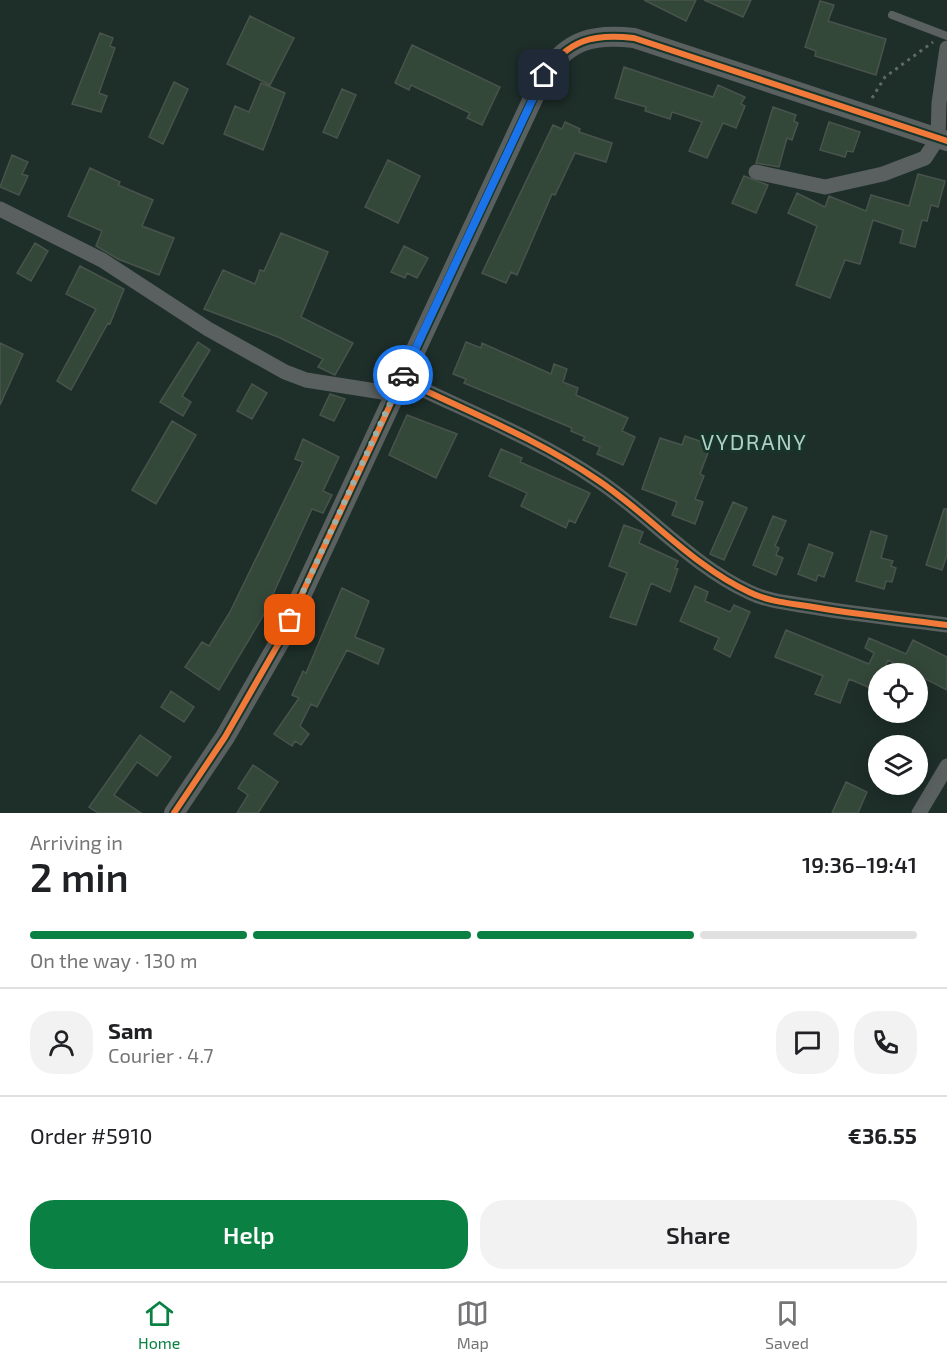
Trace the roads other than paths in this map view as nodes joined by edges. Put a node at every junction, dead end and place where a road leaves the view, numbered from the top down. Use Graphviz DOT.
graph roads {
  1 [pos="892,15"];
  2 [pos="945,39"];
  3 [pos="942,140"];
  4 [pos="756,172"];
  5 [pos="0,209"];
  6 [pos="398,387"];
  7 [pos="947,625"];
  8 [pos="947,766"];
  9 [pos="174,813"];
  10 [pos="919,813"];
  1 -- 2 [label="lane"];
  2 -- 3 [label="street"];
  3 -- 4 [label="street"];
  3 -- 6 [label="street"];
  5 -- 6 [label="street"];
  6 -- 7 [label="street"];
  6 -- 9 [label="street"];
  8 -- 10 [label="street"];
}
